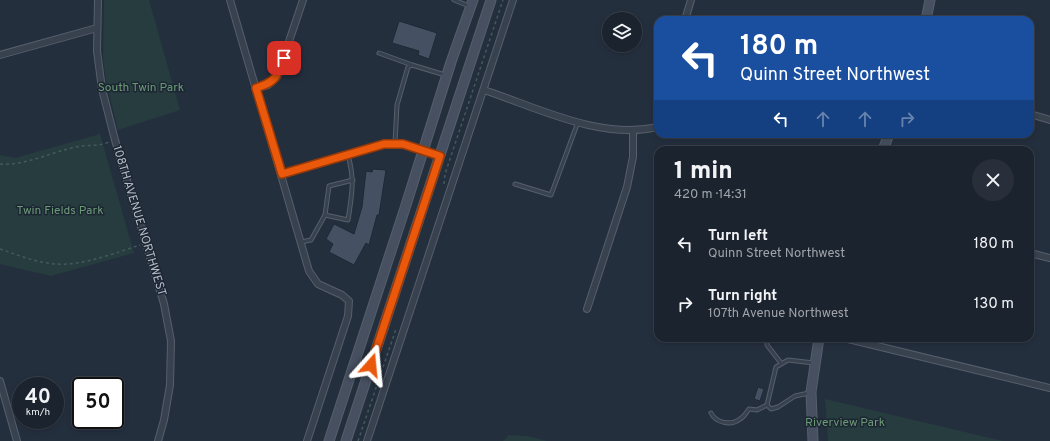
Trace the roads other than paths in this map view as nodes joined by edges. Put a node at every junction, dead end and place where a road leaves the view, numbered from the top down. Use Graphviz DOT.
graph roads {
  1 [pos="98,0"];
  2 [pos="230,0"];
  3 [pos="303,0"];
  4 [pos="454,0"];
  5 [pos="491,0"];
  6 [pos="513,0"];
  7 [pos="691,0"];
  8 [pos="930,0"];
  9 [pos="472,4"];
  10 [pos="686,16"];
  11 [pos="927,16"];
  12 [pos="97,28"];
  13 [pos="379,53"];
  14 [pos="0,54"];
  15 [pos="412,65"];
  16 [pos="447,76"];
  17 [pos="256,88"];
  18 [pos="484,90"];
  19 [pos="1034,115"];
  20 [pos="1050,120"];
  21 [pos="578,122"];
  22 [pos="654,127"];
  23 [pos="633,130"];
  24 [pos="395,143"];
  25 [pos="423,150"];
  26 [pos="348,155"];
  27 [pos="440,156"];
  28 [pos="282,174"];
  29 [pos="353,180"];
  30 [pos="515,184"];
  31 [pos="325,215"];
  32 [pos="301,242"];
  33 [pos="1034,254"];
  34 [pos="1050,258"];
  35 [pos="587,309"];
  36 [pos="767,342"];
  37 [pos="818,342"];
  38 [pos="860,342"];
  39 [pos="781,363"];
  40 [pos="814,363"];
  41 [pos="0,381"];
  42 [pos="1050,388"];
  43 [pos="811,392"];
  44 [pos="767,406"];
  45 [pos="711,414"];
  46 [pos="17,441"];
  47 [pos="158,441"];
  48 [pos="307,441"];
  49 [pos="329,441"];
  50 [pos="346,441"];
  51 [pos="367,441"];
  52 [pos="813,441"];
  1 -- 12 [label="street, 108TH AVENUE NORTHWEST"];
  2 -- 17 [label="street"];
  3 -- 17 [label="street"];
  4 -- 9 [label="lane"];
  5 -- 27 [label="main road"];
  6 -- 18 [label="street"];
  7 -- 10 [label="street"];
  8 -- 11 [label="main road"];
  9 -- 16 [label="main road"];
  12 -- 14 [label="street"];
  12 -- 47 [label="street, 108TH AVENUE NORTHWEST"];
  13 -- 15 [label="lane"];
  15 -- 16 [label="lane"];
  15 -- 24 [label="lane"];
  16 -- 25 [label="main road"];
  17 -- 28 [label="street"];
  18 -- 21 [label="street"];
  18 -- 51 [label="street"];
  19 -- 20 [label="street"];
  21 -- 23 [label="street"];
  21 -- 30 [label="lane"];
  22 -- 23 [label="street"];
  23 -- 35 [label="street"];
  24 -- 25 [label="street"];
  24 -- 26 [label="street"];
  25 -- 27 [label="street"];
  25 -- 49 [label="main road"];
  26 -- 28 [label="street"];
  26 -- 29 [label="lane"];
  27 -- 50 [label="main road"];
  28 -- 32 [label="street"];
  29 -- 31 [label="lane"];
  29 -- 31 [label="lane"];
  31 -- 32 [label="lane"];
  32 -- 48 [label="street"];
  33 -- 34 [label="street"];
  36 -- 39 [label="lane"];
  37 -- 40 [label="main road"];
  38 -- 42 [label="street"];
  39 -- 40 [label="lane"];
  39 -- 44 [label="lane"];
  40 -- 43 [label="main road"];
  41 -- 46 [label="street"];
  43 -- 44 [label="lane"];
  43 -- 52 [label="main road"];
  44 -- 45 [label="lane"];
}
